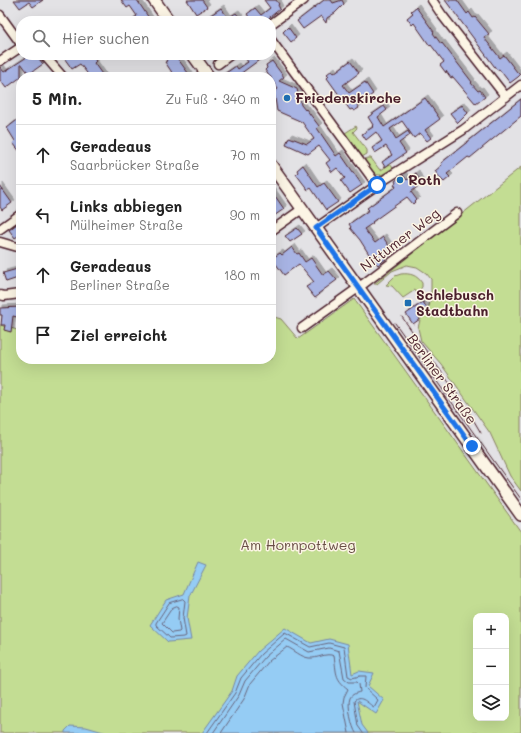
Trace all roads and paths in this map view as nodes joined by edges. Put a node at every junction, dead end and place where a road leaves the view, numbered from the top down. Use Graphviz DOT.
graph roads {
  1 [pos="154,0"];
  2 [pos="304,0"];
  3 [pos="432,0"];
  4 [pos="0,15"];
  5 [pos="165,16"];
  6 [pos="276,20"];
  7 [pos="16,38"];
  8 [pos="276,47"];
  9 [pos="16,49"];
  10 [pos="48,60"];
  11 [pos="196,60"];
  12 [pos="223,60"];
  13 [pos="0,61"];
  14 [pos="218,64"];
  15 [pos="59,72"];
  16 [pos="204,72"];
  17 [pos="521,85"];
  18 [pos="506,97"];
  19 [pos="276,172"];
  20 [pos="377,185"];
  21 [pos="302,209"];
  22 [pos="457,213"];
  23 [pos="16,218"];
  24 [pos="276,227"];
  25 [pos="316,228"];
  26 [pos="0,229"];
  27 [pos="0,242"];
  28 [pos="16,247"];
  29 [pos="358,288"];
  30 [pos="16,294"];
  31 [pos="0,295"];
  32 [pos="302,328"];
  33 [pos="521,515"];
  1 -- 5 [label="main road"];
  2 -- 6 [label="street"];
  3 -- 18 [label="street"];
  4 -- 7 [label="street"];
  8 -- 20 [label="street"];
  9 -- 13 [label="street"];
  10 -- 15 [label="street"];
  11 -- 16 [label="main road"];
  12 -- 14 [label="street"];
  17 -- 18 [label="street"];
  18 -- 20 [label="street"];
  19 -- 21 [label="main road, Berliner Straße"];
  20 -- 25 [label="street"];
  21 -- 24 [label="street"];
  21 -- 25 [label="main road, Berliner Straße"];
  22 -- 29 [label="street, Nittumer Weg"];
  23 -- 26 [label="street"];
  25 -- 29 [label="main road, Berliner Straße"];
  27 -- 28 [label="street"];
  29 -- 32 [label="street, Nittumer Weg"];
  29 -- 33 [label="main road, Berliner Straße"];
  30 -- 31 [label="street"];
}
